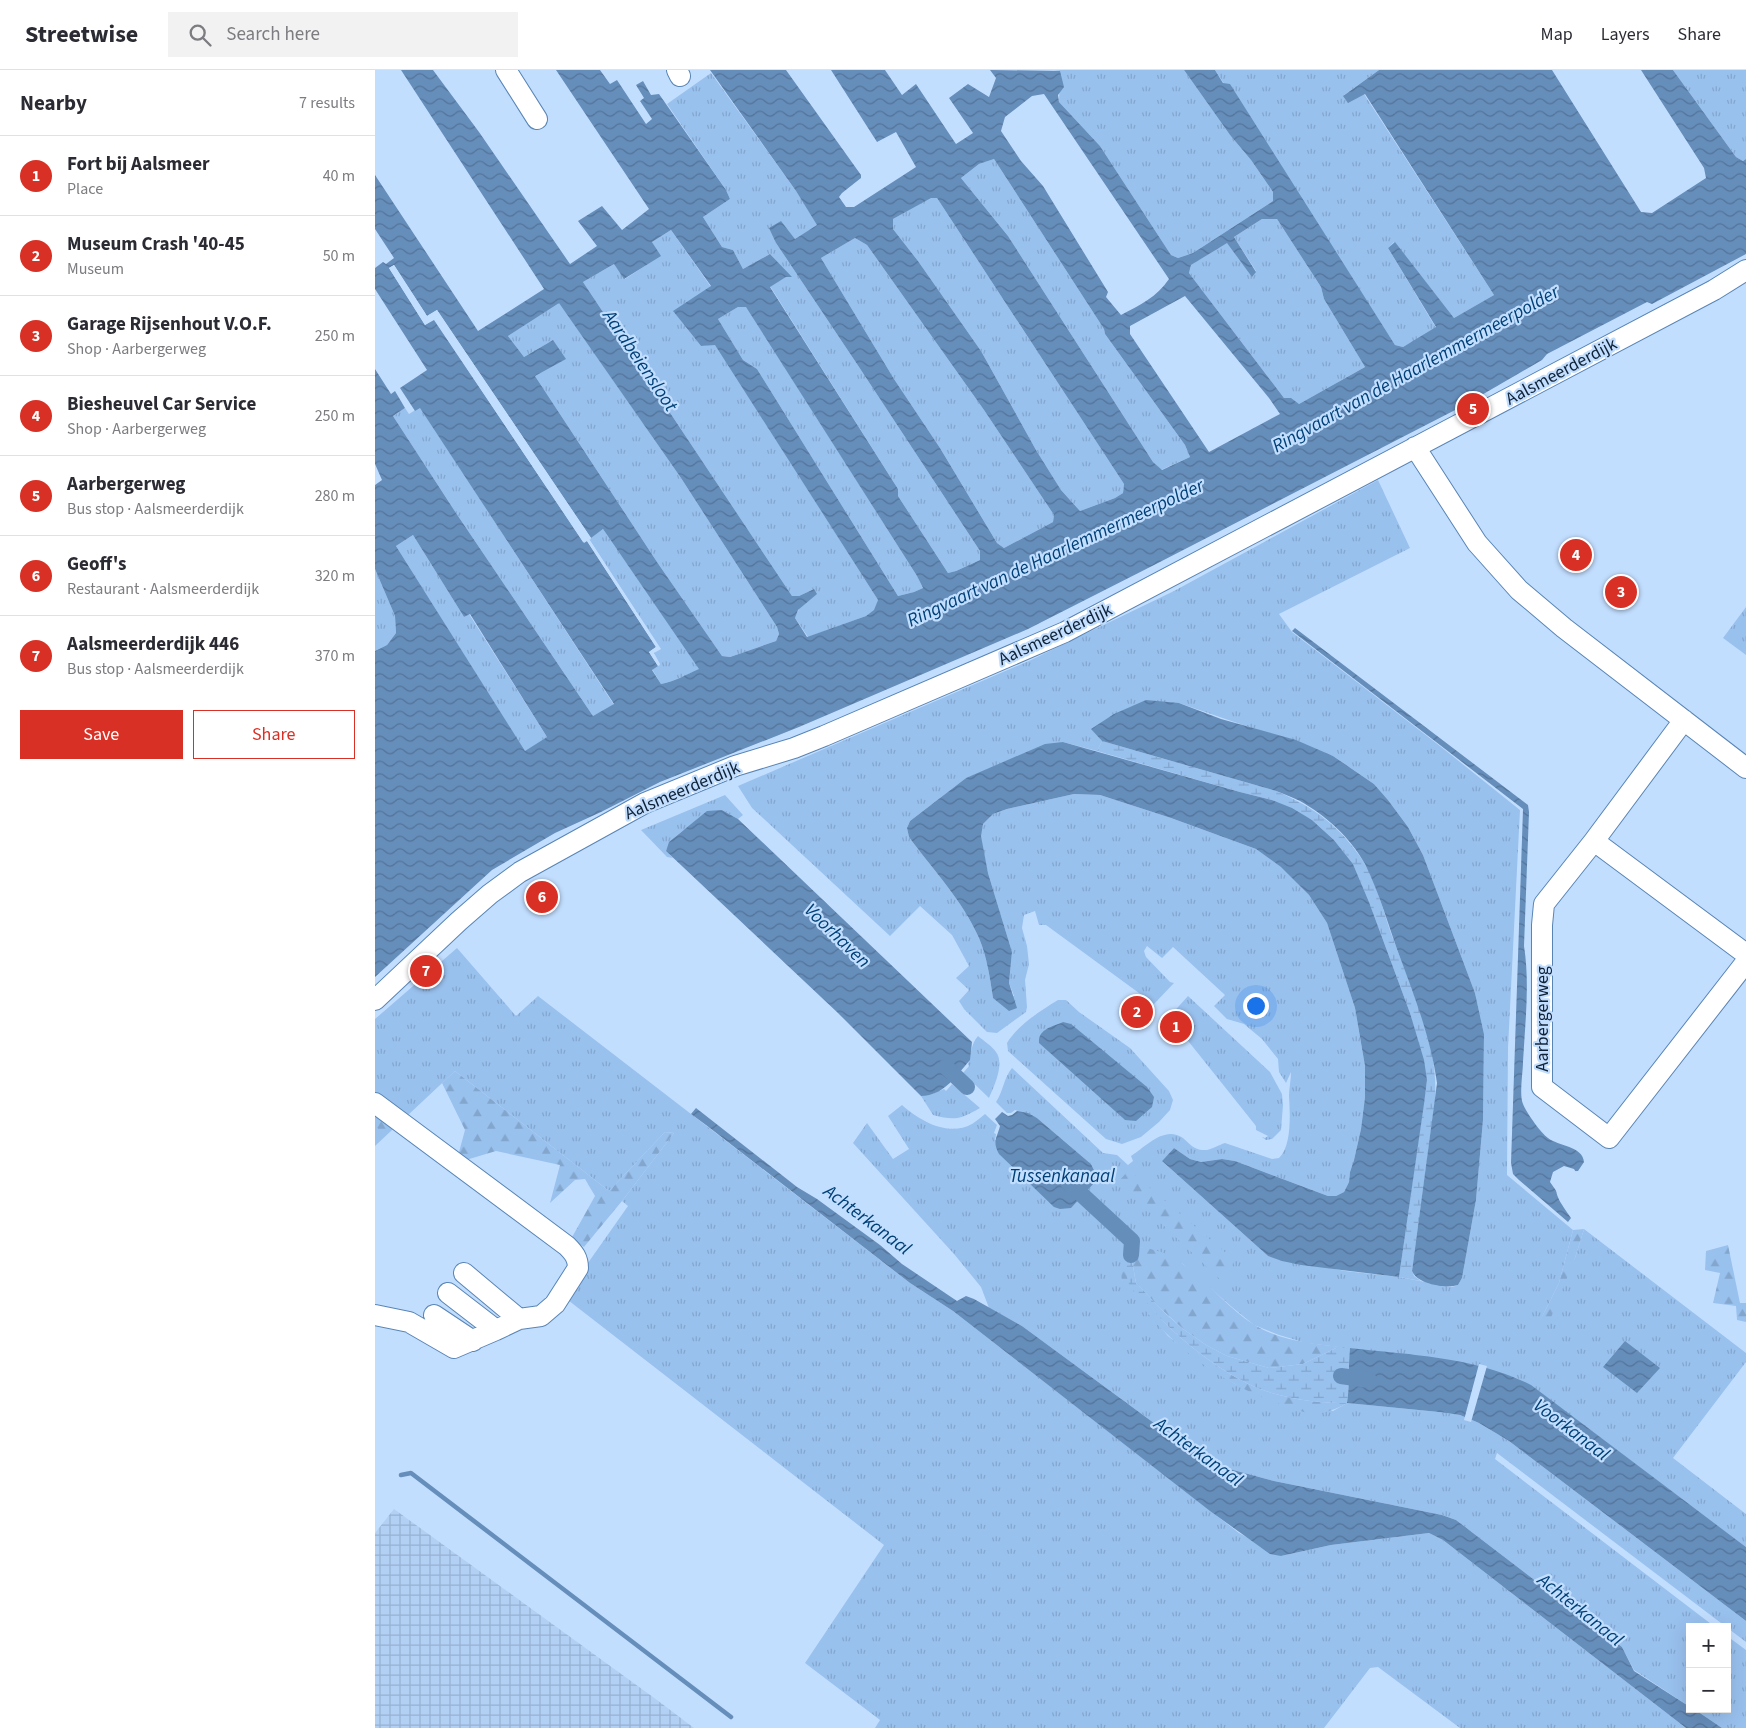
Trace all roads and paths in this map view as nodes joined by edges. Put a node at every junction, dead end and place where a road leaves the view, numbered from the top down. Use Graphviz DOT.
graph roads {
  1 [pos="506,70"];
  2 [pos="537,119"];
  3 [pos="1746,270"];
  4 [pos="1415,447"];
  5 [pos="1684,720"];
  6 [pos="1746,768"];
  7 [pos="1594,841"];
  8 [pos="1746,954"];
  9 [pos="1746,962"];
  10 [pos="375,1000"];
  11 [pos="375,1103"];
  12 [pos="464,1273"];
  13 [pos="448,1294"];
  14 [pos="375,1315"];
  15 [pos="434,1316"];
  16 [pos="519,1319"];
  17 [pos="496,1330"];
  18 [pos="473,1341"];
  1 -- 2 [label="street"];
  3 -- 4 [label="street, Aalsmeerderdijk"];
  4 -- 5 [label="street"];
  4 -- 10 [label="street, Aalsmeerderdijk"];
  5 -- 6 [label="street"];
  5 -- 7 [label="street, Aarbergerweg"];
  7 -- 8 [label="street"];
  7 -- 9 [label="street, Aarbergerweg"];
  11 -- 16 [label="street"];
  12 -- 16 [label="street"];
  13 -- 17 [label="street"];
  14 -- 18 [label="street"];
  15 -- 18 [label="street"];
  16 -- 17 [label="street"];
  17 -- 18 [label="street"];
}
